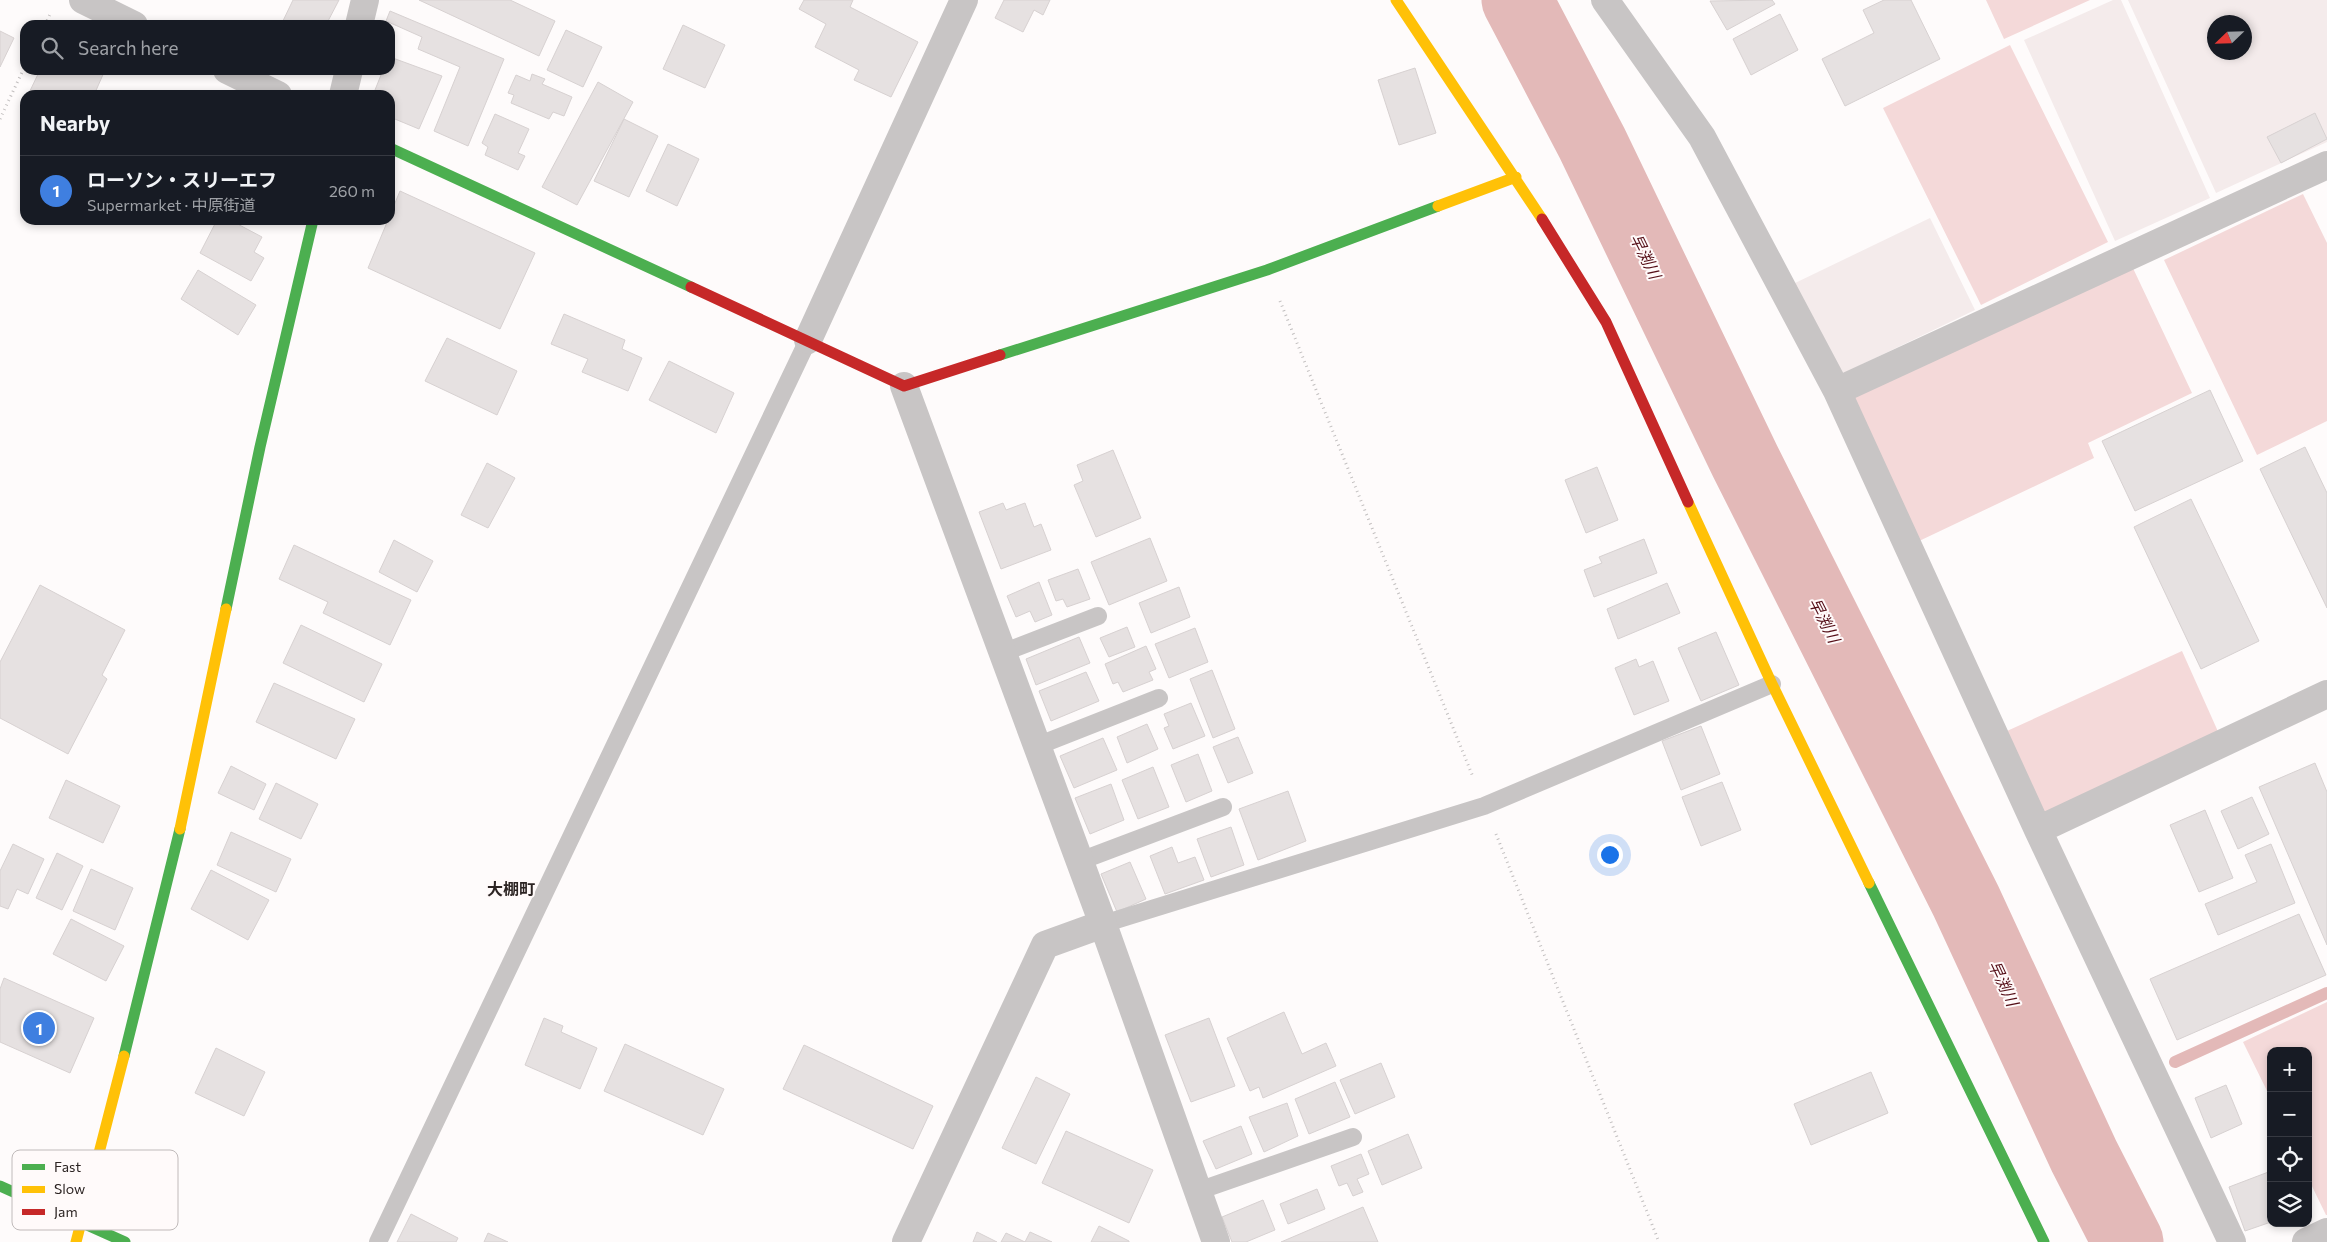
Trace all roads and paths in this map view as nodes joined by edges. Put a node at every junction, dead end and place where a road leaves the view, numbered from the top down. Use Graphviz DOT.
graph roads {
  1 [pos="83,0"];
  2 [pos="365,0"];
  3 [pos="964,0"];
  4 [pos="1396,0"];
  5 [pos="1605,0"];
  6 [pos="124,20"];
  7 [pos="360,20"];
  8 [pos="21,75"];
  9 [pos="236,75"];
  10 [pos="348,75"];
  11 [pos="268,90"];
  12 [pos="344,90"];
  13 [pos="0,119"];
  14 [pos="395,150"];
  15 [pos="2327,166"];
  16 [pos="1516,177"];
  17 [pos="313,225"];
  18 [pos="1267,270"];
  19 [pos="808,340"];
  20 [pos="904,386"];
  21 [pos="1837,391"];
  22 [pos="1098,616"];
  23 [pos="1002,653"];
  24 [pos="1772,684"];
  25 [pos="2327,694"];
  26 [pos="1159,698"];
  27 [pos="1037,746"];
  28 [pos="1484,806"];
  29 [pos="1223,807"];
  30 [pos="2038,830"];
  31 [pos="1080,861"];
  32 [pos="1103,924"];
  33 [pos="1353,1137"];
  34 [pos="99,1150"];
  35 [pos="0,1186"];
  36 [pos="1198,1191"];
  37 [pos="12,1192"];
  38 [pos="97,1230"];
  39 [pos="2327,1232"];
  40 [pos="125,1242"];
  41 [pos="378,1242"];
  42 [pos="906,1242"];
  43 [pos="1216,1242"];
  44 [pos="1659,1242"];
  45 [pos="2044,1242"];
  46 [pos="2232,1242"];
  47 [pos="2306,1242"];
  1 -- 6 [label="street"];
  2 -- 7 [label="street"];
  3 -- 19 [label="street"];
  4 -- 16 [label="street"];
  5 -- 21 [label="street"];
  8 -- 13 [label="path"];
  9 -- 11 [label="street"];
  10 -- 12 [label="street"];
  14 -- 19 [label="street"];
  15 -- 21 [label="street"];
  16 -- 18 [label="street"];
  16 -- 24 [label="street"];
  17 -- 34 [label="street"];
  18 -- 20 [label="street"];
  18 -- 28 [label="path"];
  19 -- 20 [label="street"];
  19 -- 41 [label="lane"];
  20 -- 23 [label="street"];
  21 -- 30 [label="street"];
  22 -- 23 [label="lane"];
  23 -- 27 [label="street"];
  24 -- 28 [label="lane"];
  24 -- 45 [label="street"];
  25 -- 30 [label="street"];
  26 -- 27 [label="lane"];
  27 -- 31 [label="street"];
  28 -- 32 [label="lane"];
  28 -- 44 [label="path"];
  29 -- 31 [label="lane"];
  30 -- 46 [label="street"];
  31 -- 32 [label="street"];
  32 -- 36 [label="street"];
  32 -- 42 [label="street"];
  33 -- 36 [label="lane"];
  35 -- 37 [label="street"];
  36 -- 43 [label="street"];
  38 -- 40 [label="street"];
  39 -- 47 [label="street"];
}
